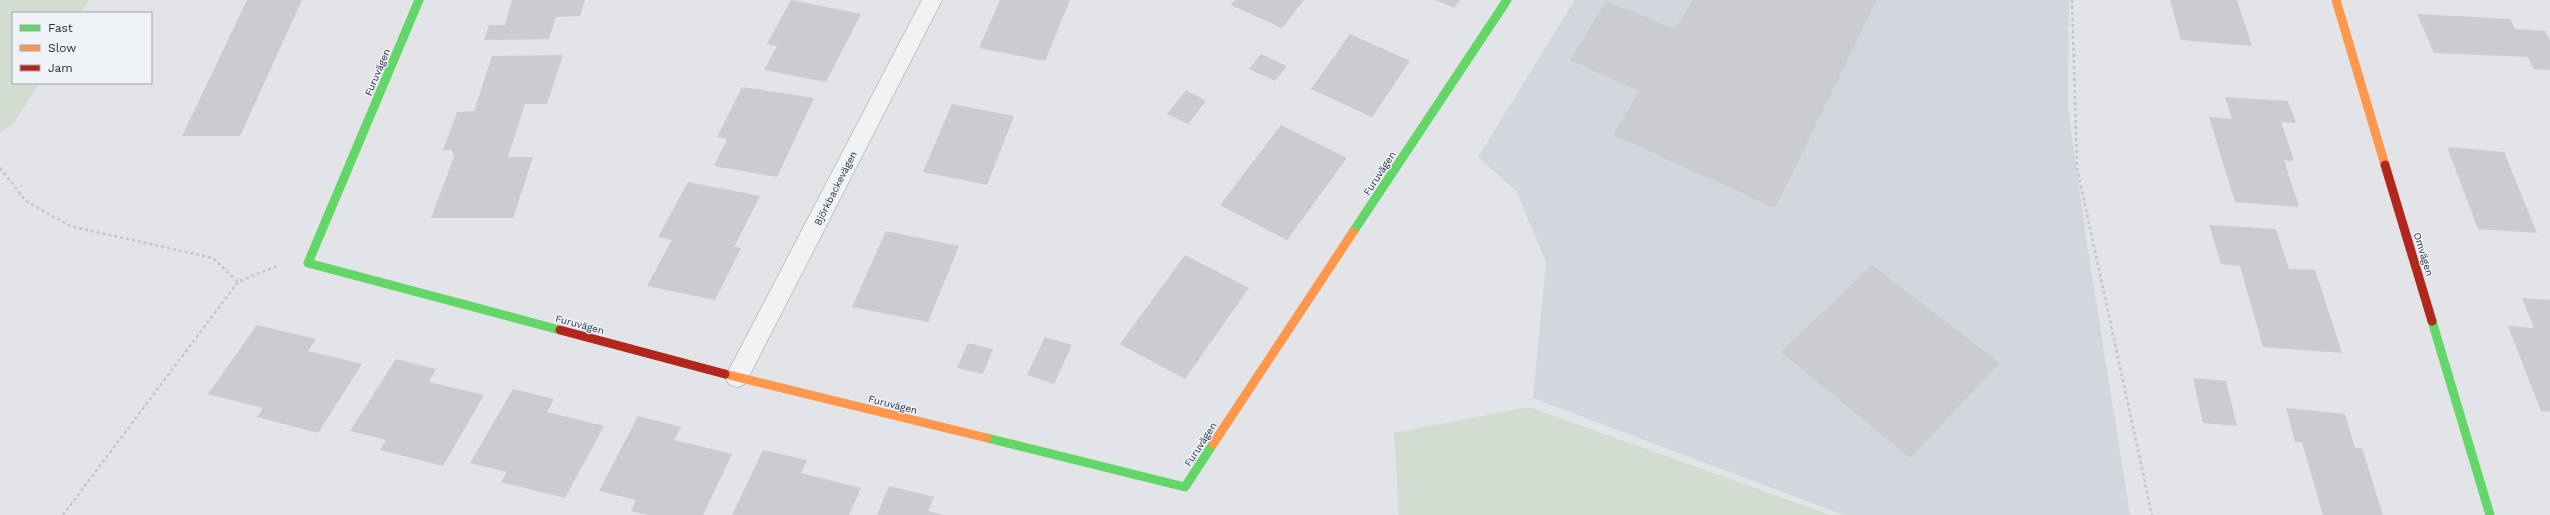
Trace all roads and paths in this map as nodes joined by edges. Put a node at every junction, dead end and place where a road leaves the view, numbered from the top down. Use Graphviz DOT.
graph roads {
  1 [pos="419,0"];
  2 [pos="932,0"];
  3 [pos="1507,0"];
  4 [pos="2072,0"];
  5 [pos="2336,0"];
  6 [pos="0,168"];
  7 [pos="308,263"];
  8 [pos="238,282"];
  9 [pos="737,377"];
  10 [pos="63,515"];
  11 [pos="2152,515"];
  12 [pos="2490,515"];
  1 -- 7 [label="street, Furuvägen"];
  2 -- 9 [label="street, Björkbackevägen"];
  3 -- 9 [label="street, Furuvägen"];
  4 -- 11 [label="path"];
  5 -- 12 [label="street, Omvägen"];
  6 -- 8 [label="path"];
  7 -- 8 [label="path"];
  7 -- 9 [label="street, Furuvägen"];
  8 -- 10 [label="path"];
}
